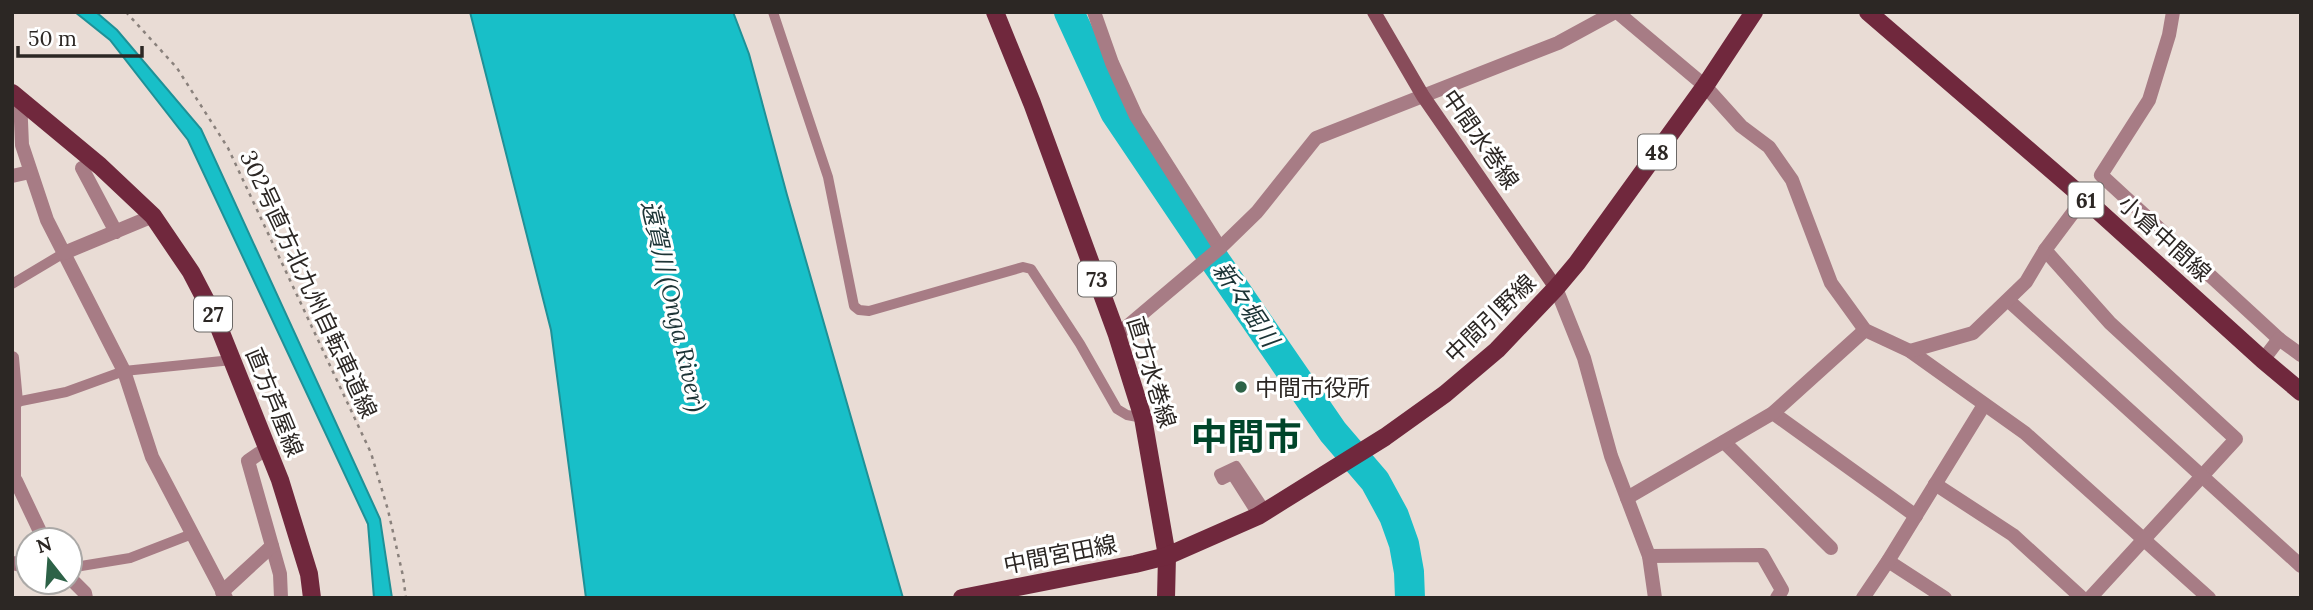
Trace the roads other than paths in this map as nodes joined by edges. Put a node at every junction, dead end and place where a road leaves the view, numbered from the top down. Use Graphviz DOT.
graph roads {
  1 [pos="773,12"];
  2 [pos="995,12"];
  3 [pos="1094,12"];
  4 [pos="1374,12"];
  5 [pos="1616,12"];
  6 [pos="1754,12"];
  7 [pos="1868,12"];
  8 [pos="2173,12"];
  9 [pos="1705,86"];
  10 [pos="16,96"];
  11 [pos="1423,96"];
  12 [pos="82,168"];
  13 [pos="30,172"];
  14 [pos="12,176"];
  15 [pos="2084,198"];
  16 [pos="153,216"];
  17 [pos="116,232"];
  18 [pos="1220,248"];
  19 [pos="2045,250"];
  20 [pos="64,253"];
  21 [pos="12,284"];
  22 [pos="1556,288"];
  23 [pos="2008,301"];
  24 [pos="1865,330"];
  25 [pos="1117,335"];
  26 [pos="2279,339"];
  27 [pos="1910,351"];
  28 [pos="2301,355"];
  29 [pos="12,358"];
  30 [pos="232,360"];
  31 [pos="2263,360"];
  32 [pos="124,371"];
  33 [pos="2301,391"];
  34 [pos="16,402"];
  35 [pos="1984,405"];
  36 [pos="1773,413"];
  37 [pos="1143,418"];
  38 [pos="1724,442"];
  39 [pos="267,448"];
  40 [pos="2202,476"];
  41 [pos="14,481"];
  42 [pos="1936,484"];
  43 [pos="1627,498"];
  44 [pos="1262,514"];
  45 [pos="1916,516"];
  46 [pos="37,526"];
  47 [pos="192,534"];
  48 [pos="2144,539"];
  49 [pos="272,546"];
  50 [pos="1831,548"];
  51 [pos="1167,556"];
  52 [pos="1649,556"];
  53 [pos="1888,561"];
  54 [pos="84,566"];
  55 [pos="2301,566"];
  56 [pos="224,595"];
  57 [pos="281,598"];
  58 [pos="312,598"];
  59 [pos="961,598"];
  60 [pos="1166,598"];
  61 [pos="1655,598"];
  62 [pos="1777,598"];
  63 [pos="1863,598"];
  64 [pos="1945,598"];
  65 [pos="2082,598"];
  66 [pos="2090,598"];
  67 [pos="2209,598"];
  1 -- 37 [label="lane"];
  2 -- 25 [label="main road, 直方水巻線 / 73"];
  3 -- 18 [label="street"];
  4 -- 11 [label="main road, 中間水巻線"];
  5 -- 9 [label="street"];
  5 -- 11 [label="street"];
  6 -- 9 [label="main road, 中間引野線 / 48"];
  7 -- 15 [label="main road, 小倉中間線 / 61"];
  8 -- 26 [label="street"];
  9 -- 22 [label="main road, 中間引野線 / 48"];
  9 -- 24 [label="street"];
  10 -- 13 [label="street"];
  10 -- 16 [label="main road, 直方芦屋線 / 27"];
  11 -- 18 [label="street"];
  11 -- 22 [label="main road, 中間水巻線"];
  12 -- 17 [label="street"];
  13 -- 14 [label="street"];
  13 -- 20 [label="street"];
  15 -- 19 [label="street"];
  15 -- 31 [label="main road, 小倉中間線 / 61"];
  16 -- 17 [label="street"];
  16 -- 30 [label="main road, 直方芦屋線 / 27"];
  17 -- 20 [label="street"];
  18 -- 25 [label="street"];
  19 -- 23 [label="street"];
  19 -- 40 [label="street"];
  20 -- 21 [label="lane"];
  20 -- 32 [label="street"];
  22 -- 43 [label="street"];
  22 -- 44 [label="main road, 中間引野線 / 48"];
  23 -- 27 [label="street"];
  23 -- 40 [label="street"];
  24 -- 27 [label="street"];
  24 -- 36 [label="street"];
  25 -- 37 [label="main road, 直方水巻線 / 73"];
  26 -- 28 [label="street"];
  26 -- 31 [label="street"];
  27 -- 35 [label="street"];
  29 -- 34 [label="street"];
  30 -- 32 [label="lane"];
  30 -- 39 [label="main road, 直方芦屋線 / 27"];
  31 -- 33 [label="main road, 小倉中間線 / 61"];
  32 -- 34 [label="lane"];
  32 -- 47 [label="street"];
  34 -- 41 [label="lane"];
  35 -- 42 [label="street"];
  35 -- 48 [label="street"];
  36 -- 38 [label="street"];
  36 -- 45 [label="street"];
  37 -- 51 [label="main road, 直方水巻線 / 73"];
  38 -- 43 [label="street"];
  38 -- 50 [label="street"];
  39 -- 49 [label="street"];
  39 -- 58 [label="main road, 直方芦屋線 / 27"];
  40 -- 48 [label="street"];
  40 -- 55 [label="street"];
  41 -- 46 [label="street"];
  42 -- 45 [label="street"];
  42 -- 65 [label="street"];
  43 -- 52 [label="street"];
  44 -- 44 [label="lane"];
  44 -- 51 [label="main road, 中間引野線 / 48"];
  45 -- 53 [label="street"];
  47 -- 54 [label="lane"];
  47 -- 56 [label="street"];
  48 -- 66 [label="street"];
  48 -- 67 [label="street"];
  49 -- 56 [label="street"];
  49 -- 57 [label="street"];
  51 -- 59 [label="main road, 中間宮田線"];
  51 -- 60 [label="main road, 直方水巻線 / 73"];
  52 -- 61 [label="street"];
  52 -- 62 [label="street"];
  53 -- 63 [label="street"];
  53 -- 64 [label="street"];
}
